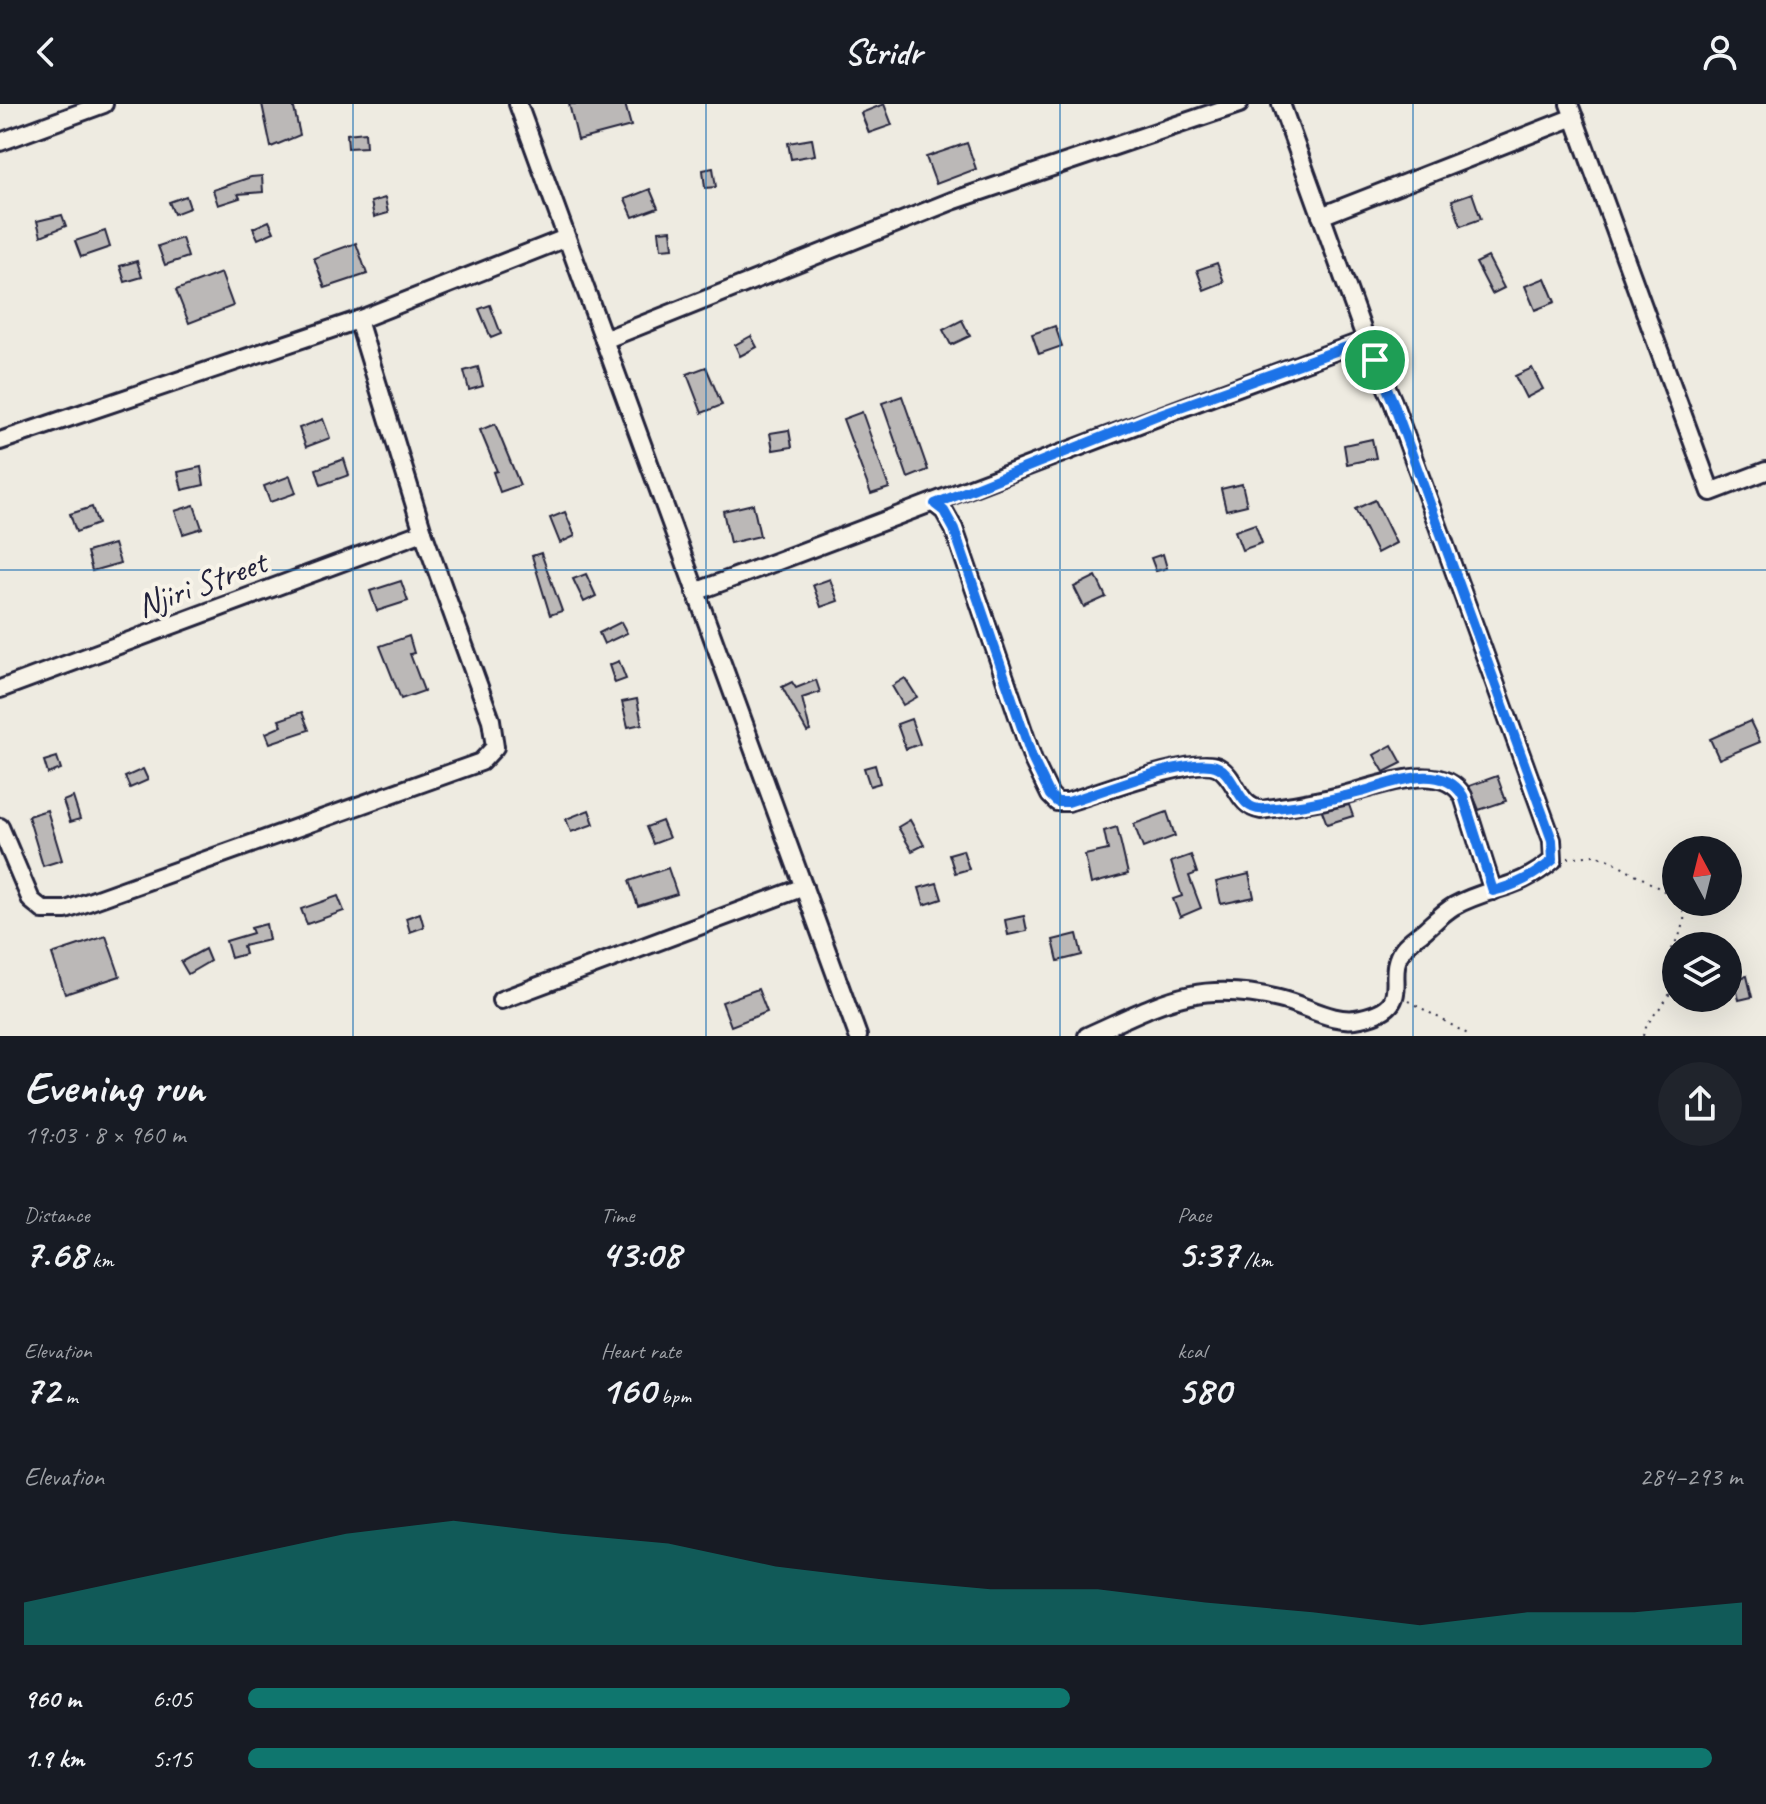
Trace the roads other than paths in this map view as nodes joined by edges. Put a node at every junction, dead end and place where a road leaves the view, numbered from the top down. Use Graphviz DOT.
graph roads {
  1 [pos="104,104"];
  2 [pos="518,104"];
  3 [pos="1239,104"];
  4 [pos="1281,104"];
  5 [pos="1572,110"];
  6 [pos="0,142"];
  7 [pos="1321,216"];
  8 [pos="566,238"];
  9 [pos="358,320"];
  10 [pos="604,340"];
  11 [pos="1366,340"];
  12 [pos="0,441"];
  13 [pos="1766,471"];
  14 [pos="935,504"];
  15 [pos="423,532"];
  16 [pos="695,592"];
  17 [pos="0,689"];
  18 [pos="0,827"];
  19 [pos="804,887"];
  20 [pos="1493,891"];
  21 [pos="501,1000"];
  22 [pos="858,1036"];
  23 [pos="1087,1036"];
  1 -- 6 [label="street"];
  2 -- 8 [label="street"];
  3 -- 10 [label="street"];
  4 -- 7 [label="street"];
  5 -- 7 [label="street"];
  5 -- 13 [label="street"];
  7 -- 11 [label="street"];
  8 -- 9 [label="street"];
  8 -- 10 [label="street"];
  9 -- 12 [label="street"];
  9 -- 15 [label="street"];
  10 -- 16 [label="street"];
  11 -- 14 [label="street"];
  11 -- 20 [label="street"];
  14 -- 16 [label="street"];
  14 -- 20 [label="street"];
  15 -- 17 [label="street, Njiri Street"];
  15 -- 18 [label="street"];
  16 -- 19 [label="street"];
  19 -- 21 [label="street"];
  19 -- 22 [label="street"];
  20 -- 23 [label="street"];
}
